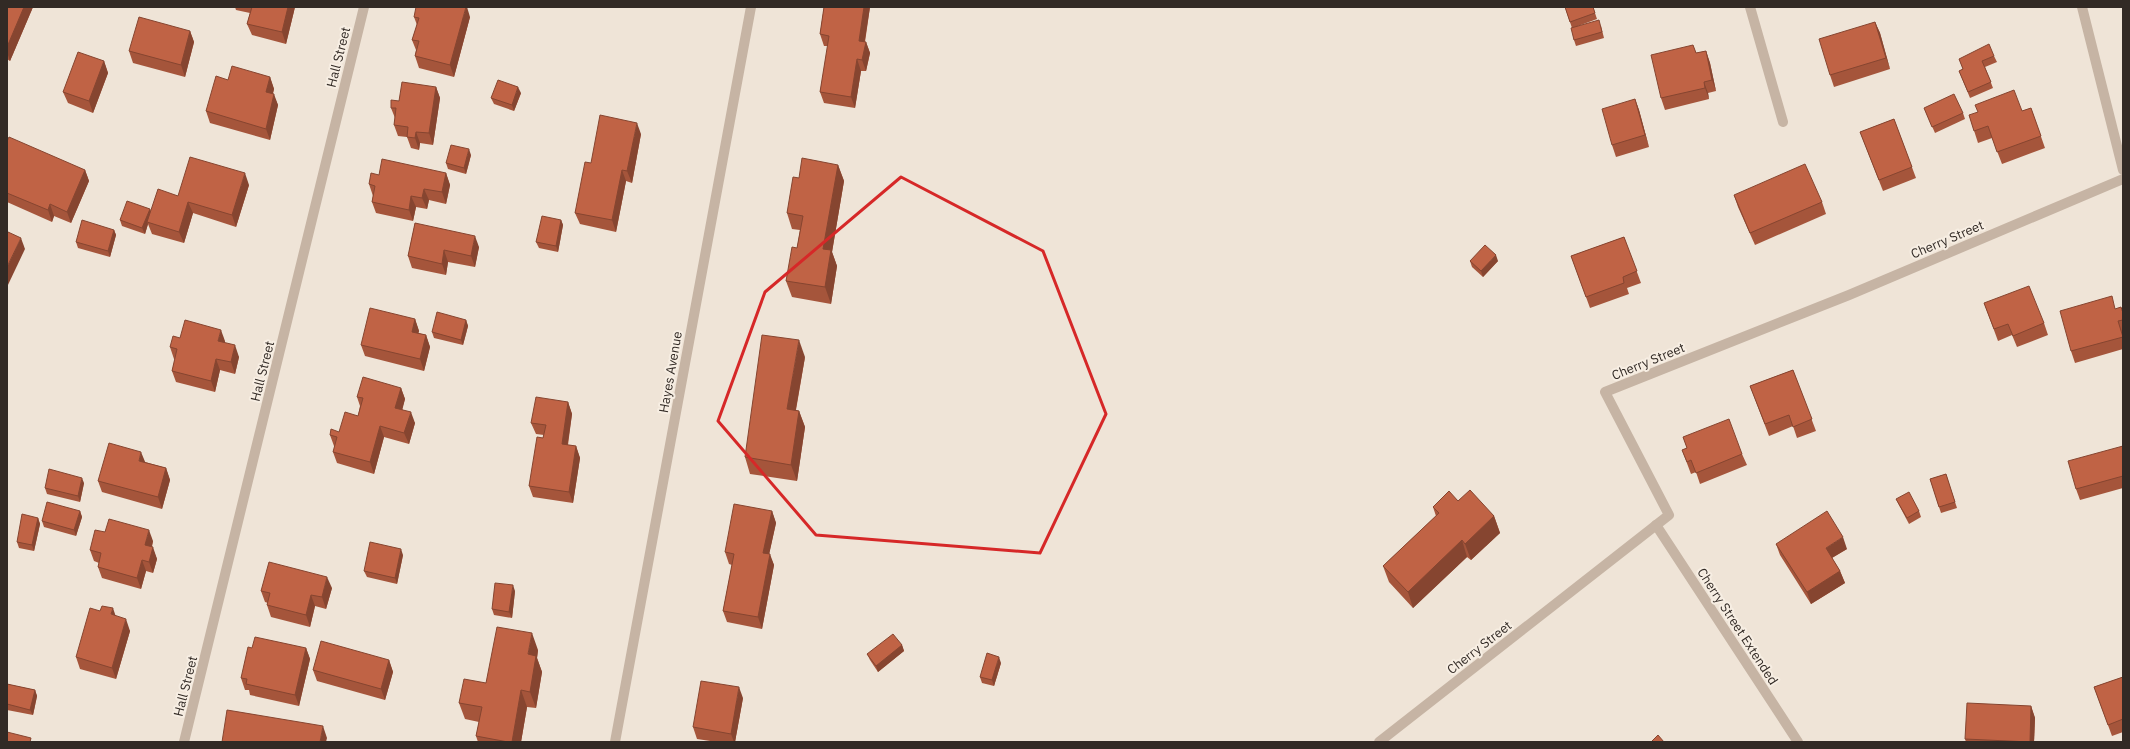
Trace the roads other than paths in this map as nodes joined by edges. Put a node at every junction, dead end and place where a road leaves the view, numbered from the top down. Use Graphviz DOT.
graph roads {
  1 [pos="364,7"];
  2 [pos="751,7"];
  3 [pos="1750,7"];
  4 [pos="2082,7"];
  5 [pos="1783,122"];
  6 [pos="2123,170"];
  7 [pos="2123,178"];
  8 [pos="1656,525"];
  9 [pos="184,742"];
  10 [pos="615,742"];
  11 [pos="1379,742"];
  12 [pos="1798,742"];
  1 -- 9 [label="street, Hall Street"];
  2 -- 10 [label="street, Hayes Avenue"];
  3 -- 5 [label="street"];
  4 -- 6 [label="street"];
  7 -- 8 [label="street, Cherry Street"];
  8 -- 11 [label="street, Cherry Street"];
  8 -- 12 [label="street, Cherry Street Extended"];
}
